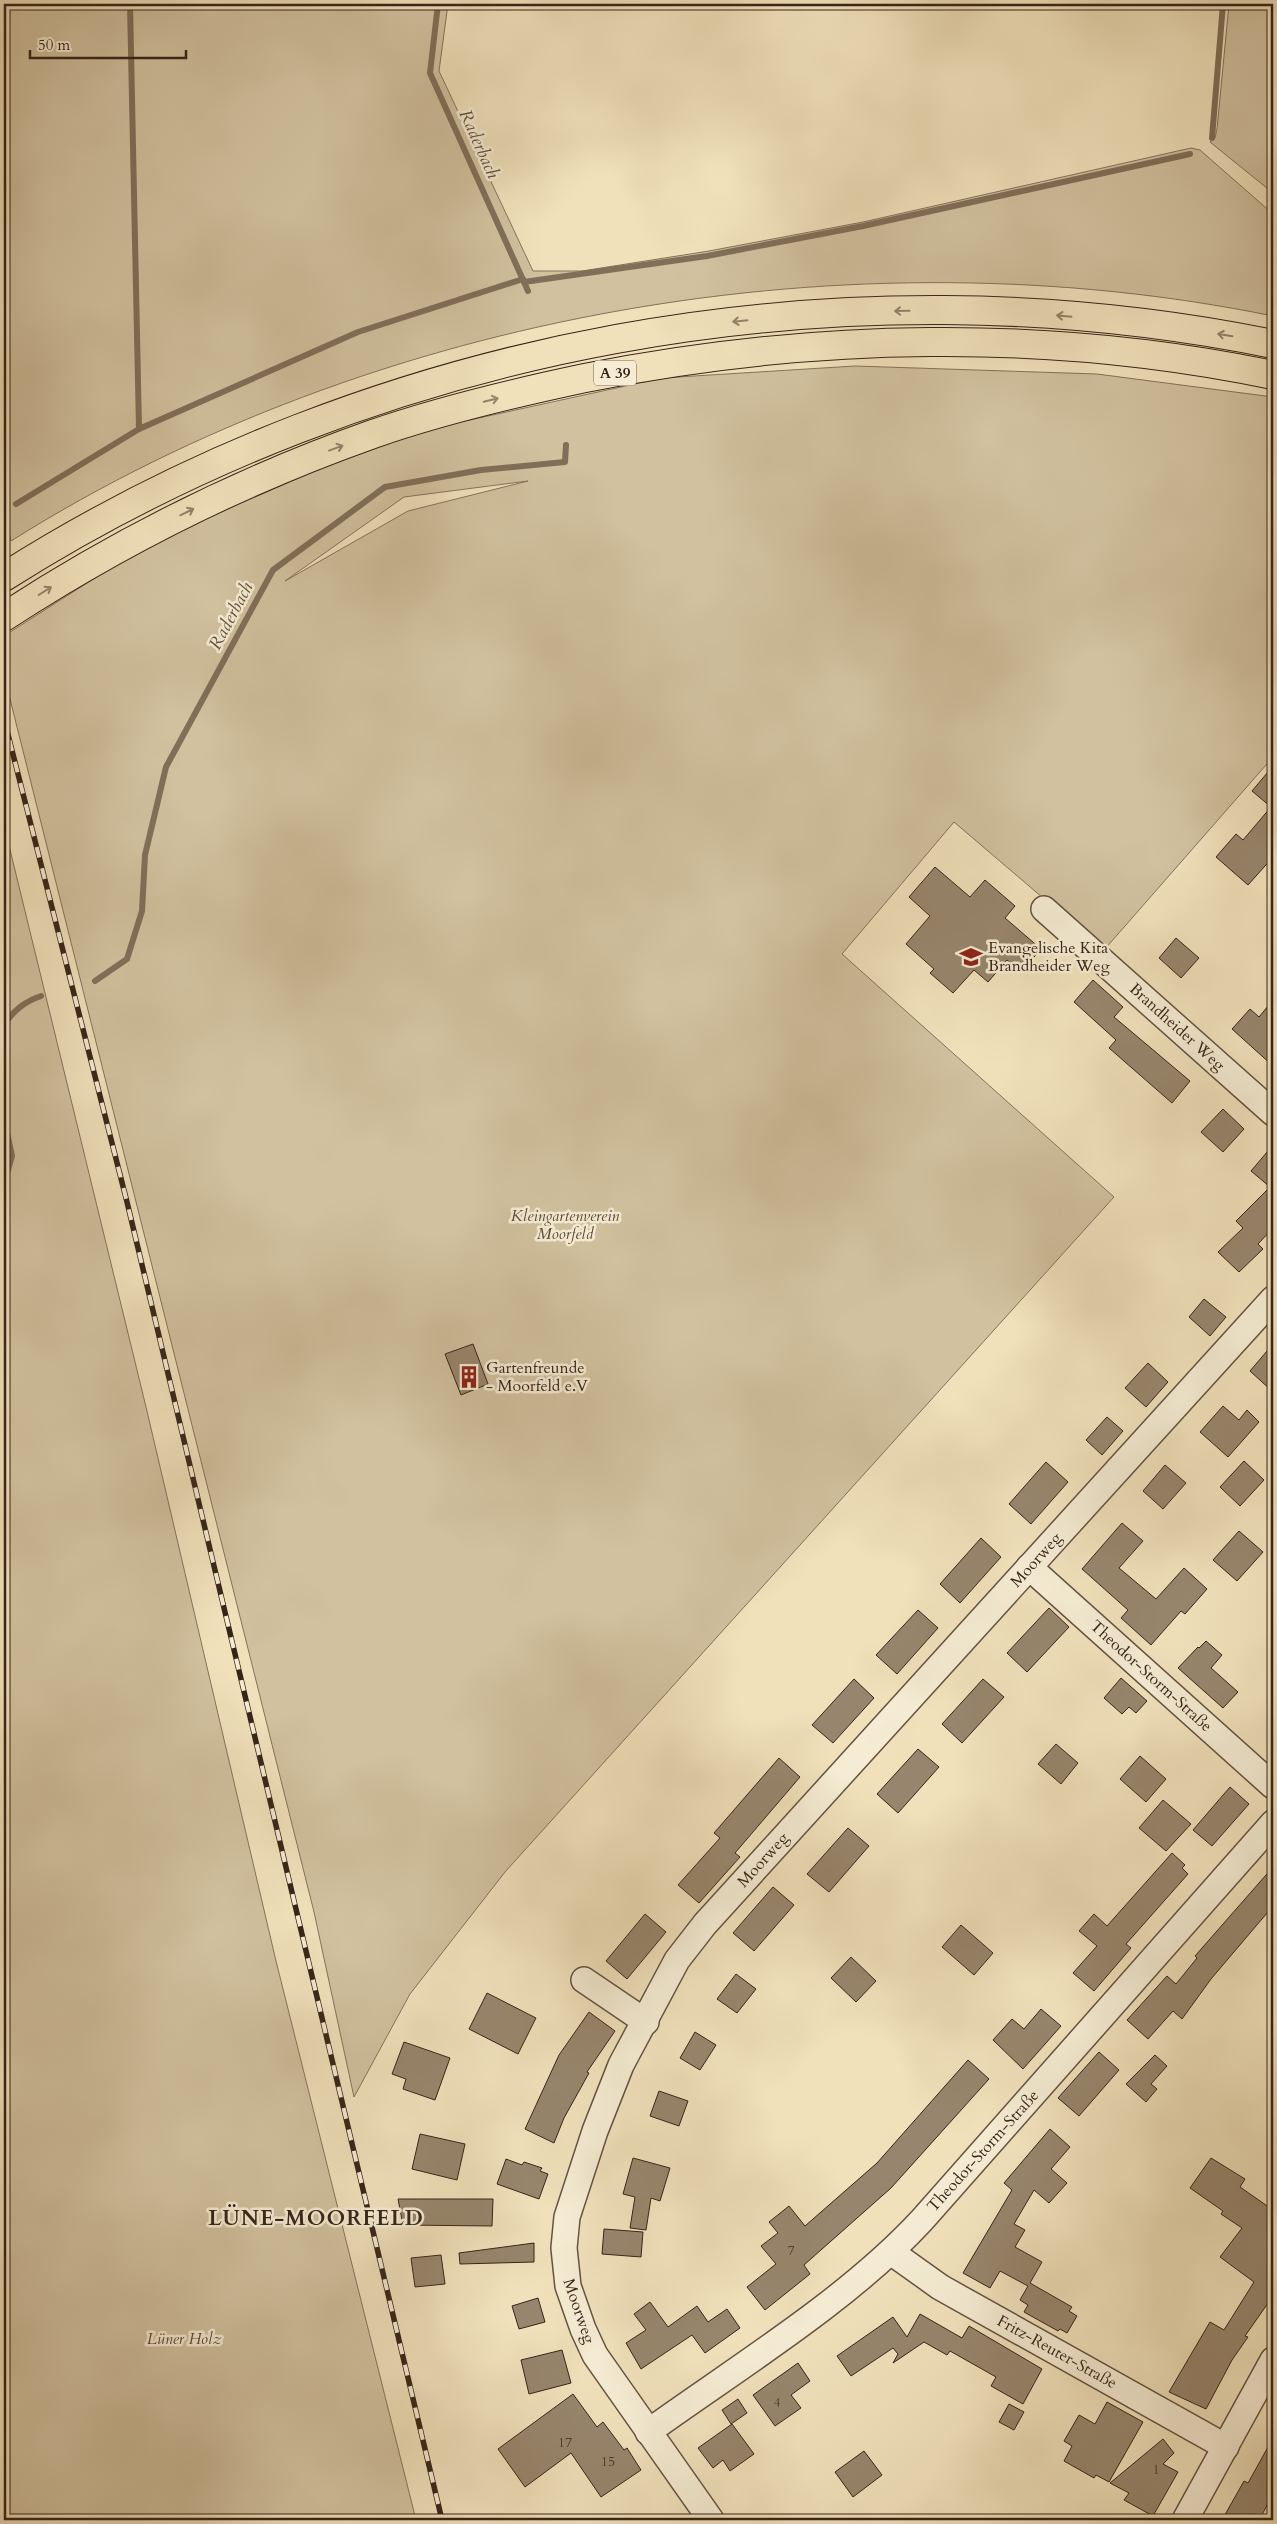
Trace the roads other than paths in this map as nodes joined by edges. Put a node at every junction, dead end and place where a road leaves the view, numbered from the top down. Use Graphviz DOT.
graph roads {
  1 [pos="1273,344"];
  2 [pos="1273,375"];
  3 [pos="4,578"];
  4 [pos="4,618"];
  5 [pos="1044,909"];
  6 [pos="1273,1113"];
  7 [pos="1273,1299"];
  8 [pos="1029,1567"];
  9 [pos="1273,1786"];
  10 [pos="1273,1823"];
  11 [pos="584,1980"];
  12 [pos="646,2022"];
  13 [pos="891,2252"];
  14 [pos="1273,2360"];
  15 [pos="648,2432"];
  16 [pos="1226,2447"];
  17 [pos="710,2520"];
  18 [pos="1185,2520"];
  1 -- 3 [label="highway, A 39, one-way"];
  4 -- 2 [label="highway, A 39, one-way"];
  5 -- 6 [label="street, Brandheider Weg"];
  7 -- 8 [label="street, Moorweg"];
  8 -- 9 [label="street, Theodor-Storm-Straße"];
  8 -- 12 [label="street, Moorweg"];
  10 -- 13 [label="street, Theodor-Storm-Straße"];
  11 -- 12 [label="street"];
  12 -- 15 [label="street, Moorweg"];
  13 -- 15 [label="street, Theodor-Storm-Straße"];
  13 -- 16 [label="street, Fritz-Reuter-Straße"];
  14 -- 16 [label="street"];
  15 -- 17 [label="street, Moorweg"];
  16 -- 18 [label="street"];
}
